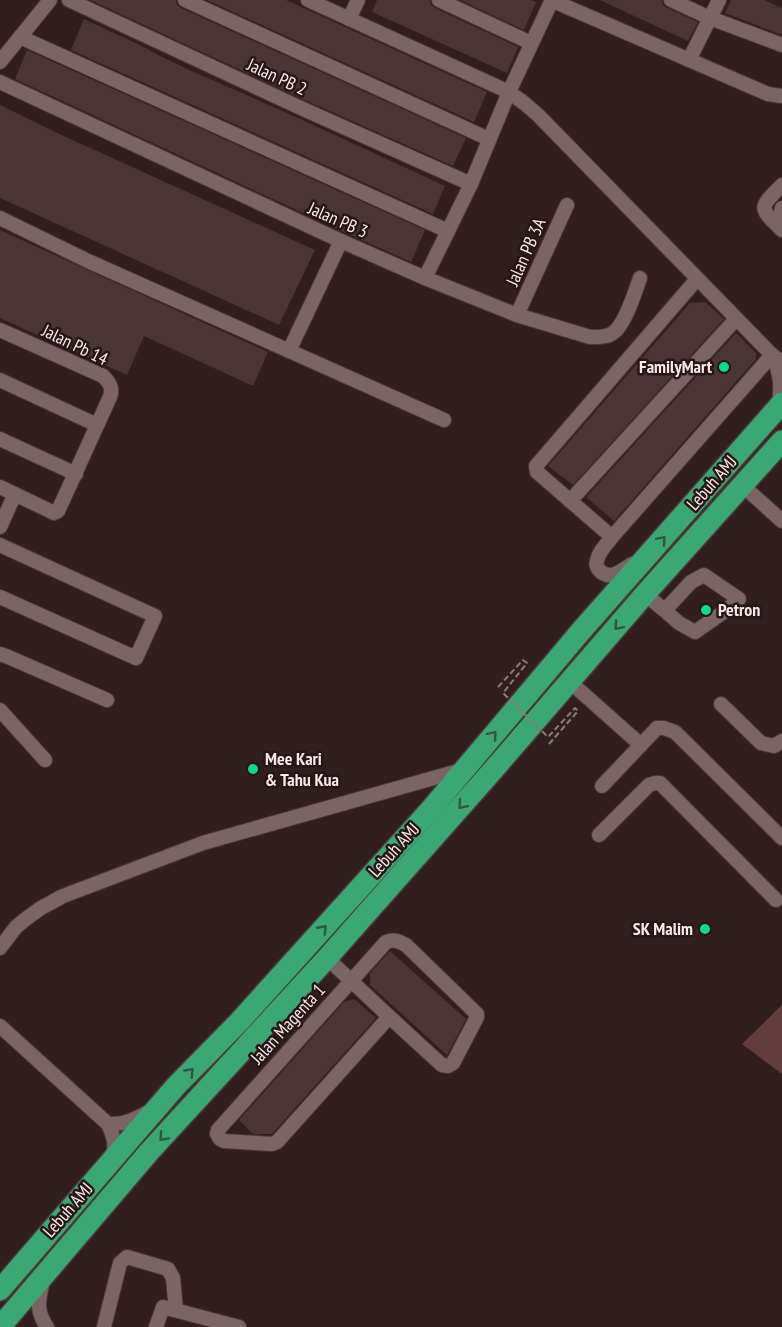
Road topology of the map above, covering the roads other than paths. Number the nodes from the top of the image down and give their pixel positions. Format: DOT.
graph roads {
  1 [pos="50,0"];
  2 [pos="69,0"];
  3 [pos="185,0"];
  4 [pos="309,0"];
  5 [pos="358,0"];
  6 [pos="439,0"];
  7 [pos="551,0"];
  8 [pos="671,0"];
  9 [pos="719,0"];
  10 [pos="710,18"];
  11 [pos="349,19"];
  12 [pos="20,37"];
  13 [pos="531,43"];
  14 [pos="782,45"];
  15 [pos="689,60"];
  16 [pos="0,62"];
  17 [pos="0,82"];
  18 [pos="509,92"];
  19 [pos="782,96"];
  20 [pos="489,139"];
  21 [pos="471,184"];
  22 [pos="782,185"];
  23 [pos="567,205"];
  24 [pos="782,208"];
  25 [pos="0,218"];
  26 [pos="782,220"];
  27 [pos="782,230"];
  28 [pos="448,231"];
  29 [pos="341,241"];
  30 [pos="424,278"];
  31 [pos="640,278"];
  32 [pos="697,279"];
  33 [pos="518,315"];
  34 [pos="736,319"];
  35 [pos="0,330"];
  36 [pos="289,351"];
  37 [pos="777,359"];
  38 [pos="0,380"];
  39 [pos="780,406"];
  40 [pos="444,420"];
  41 [pos="97,425"];
  42 [pos="0,439"];
  43 [pos="782,441"];
  44 [pos="76,474"];
  45 [pos="742,485"];
  46 [pos="0,487"];
  47 [pos="15,494"];
  48 [pos="570,501"];
  49 [pos="782,521"];
  50 [pos="0,527"];
  51 [pos="612,537"];
  52 [pos="0,545"];
  53 [pos="642,563"];
  54 [pos="645,594"];
  55 [pos="0,598"];
  56 [pos="663,609"];
  57 [pos="0,654"];
  58 [pos="569,681"];
  59 [pos="107,700"];
  60 [pos="721,704"];
  61 [pos="0,710"];
  62 [pos="782,741"];
  63 [pos="641,745"];
  64 [pos="45,760"];
  65 [pos="464,770"];
  66 [pos="602,786"];
  67 [pos="599,835"];
  68 [pos="782,838"];
  69 [pos="776,900"];
  70 [pos="0,948"];
  71 [pos="327,958"];
  72 [pos="350,980"];
  73 [pos="389,1017"];
  74 [pos="0,1026"];
  75 [pos="163,1101"];
  76 [pos="108,1124"];
  77 [pos="111,1162"];
  78 [pos="44,1276"];
  79 [pos="0,1290"];
  80 [pos="177,1310"];
  81 [pos="44,1326"];
  82 [pos="0,1327"];
  83 [pos="104,1327"];
  84 [pos="156,1327"];
  85 [pos="239,1327"];
  1 -- 12 [label="street"];
  2 -- 21 [label="street, Jalan PB 2"];
  3 -- 20 [label="street"];
  4 -- 11 [label="street"];
  5 -- 11 [label="street"];
  6 -- 13 [label="street"];
  7 -- 13 [label="street"];
  7 -- 15 [label="street"];
  8 -- 10 [label="street"];
  9 -- 10 [label="street"];
  10 -- 14 [label="street"];
  10 -- 15 [label="street"];
  11 -- 18 [label="street"];
  12 -- 16 [label="street"];
  12 -- 28 [label="street"];
  13 -- 18 [label="street"];
  15 -- 19 [label="street"];
  17 -- 29 [label="street, Jalan PB 3"];
  18 -- 20 [label="street"];
  18 -- 32 [label="street"];
  20 -- 21 [label="street"];
  21 -- 28 [label="street"];
  22 -- 27 [label="street"];
  23 -- 33 [label="street, Jalan PB 3A"];
  24 -- 26 [label="street"];
  25 -- 36 [label="street"];
  28 -- 30 [label="street"];
  29 -- 30 [label="street, Jalan PB 3"];
  29 -- 36 [label="street"];
  30 -- 33 [label="street, Jalan PB 3"];
  31 -- 33 [label="street, Jalan PB 3"];
  32 -- 34 [label="street"];
  32 -- 48 [label="street"];
  34 -- 37 [label="street"];
  34 -- 48 [label="street"];
  35 -- 41 [label="street, Jalan Pb 14"];
  36 -- 40 [label="street"];
  37 -- 39 [label="street"];
  37 -- 51 [label="street"];
  38 -- 41 [label="street"];
  53 -- 39 [label="highway, Lebuh AMJ, one-way"];
  41 -- 44 [label="street, Jalan Pb 14"];
  42 -- 44 [label="street"];
  43 -- 45 [label="highway, Lebuh AMJ"];
  44 -- 47 [label="street, Jalan Pb 14"];
  45 -- 49 [label="street"];
  45 -- 54 [label="highway, Lebuh AMJ"];
  46 -- 47 [label="street"];
  47 -- 50 [label="street"];
  48 -- 51 [label="street"];
  51 -- 53 [label="street"];
  52 -- 55 [label="street"];
  65 -- 53 [label="highway, Lebuh AMJ, one-way"];
  54 -- 56 [label="street"];
  54 -- 58 [label="highway, Lebuh AMJ, one-way"];
  56 -- 56 [label="street"];
  57 -- 59 [label="street"];
  58 -- 63 [label="street"];
  58 -- 71 [label="highway, Lebuh AMJ, one-way"];
  60 -- 62 [label="street"];
  61 -- 64 [label="street"];
  63 -- 66 [label="street"];
  63 -- 68 [label="street"];
  65 -- 70 [label="street"];
  75 -- 65 [label="highway, Lebuh AMJ, one-way"];
  67 -- 69 [label="street"];
  71 -- 72 [label="street"];
  71 -- 78 [label="highway, Lebuh AMJ, one-way"];
  72 -- 73 [label="street"];
  72 -- 73 [label="street, Jalan Magenta 1"];
  72 -- 73 [label="street, Jalan Magenta 1"];
  74 -- 76 [label="street"];
  75 -- 76 [label="street"];
  75 -- 77 [label="highway, Lebuh AMJ"];
  76 -- 77 [label="street"];
  77 -- 79 [label="highway, Lebuh AMJ"];
  78 -- 81 [label="street"];
  78 -- 82 [label="highway, Lebuh AMJ"];
  80 -- 83 [label="street"];
  80 -- 84 [label="street"];
  80 -- 85 [label="street"];
}
